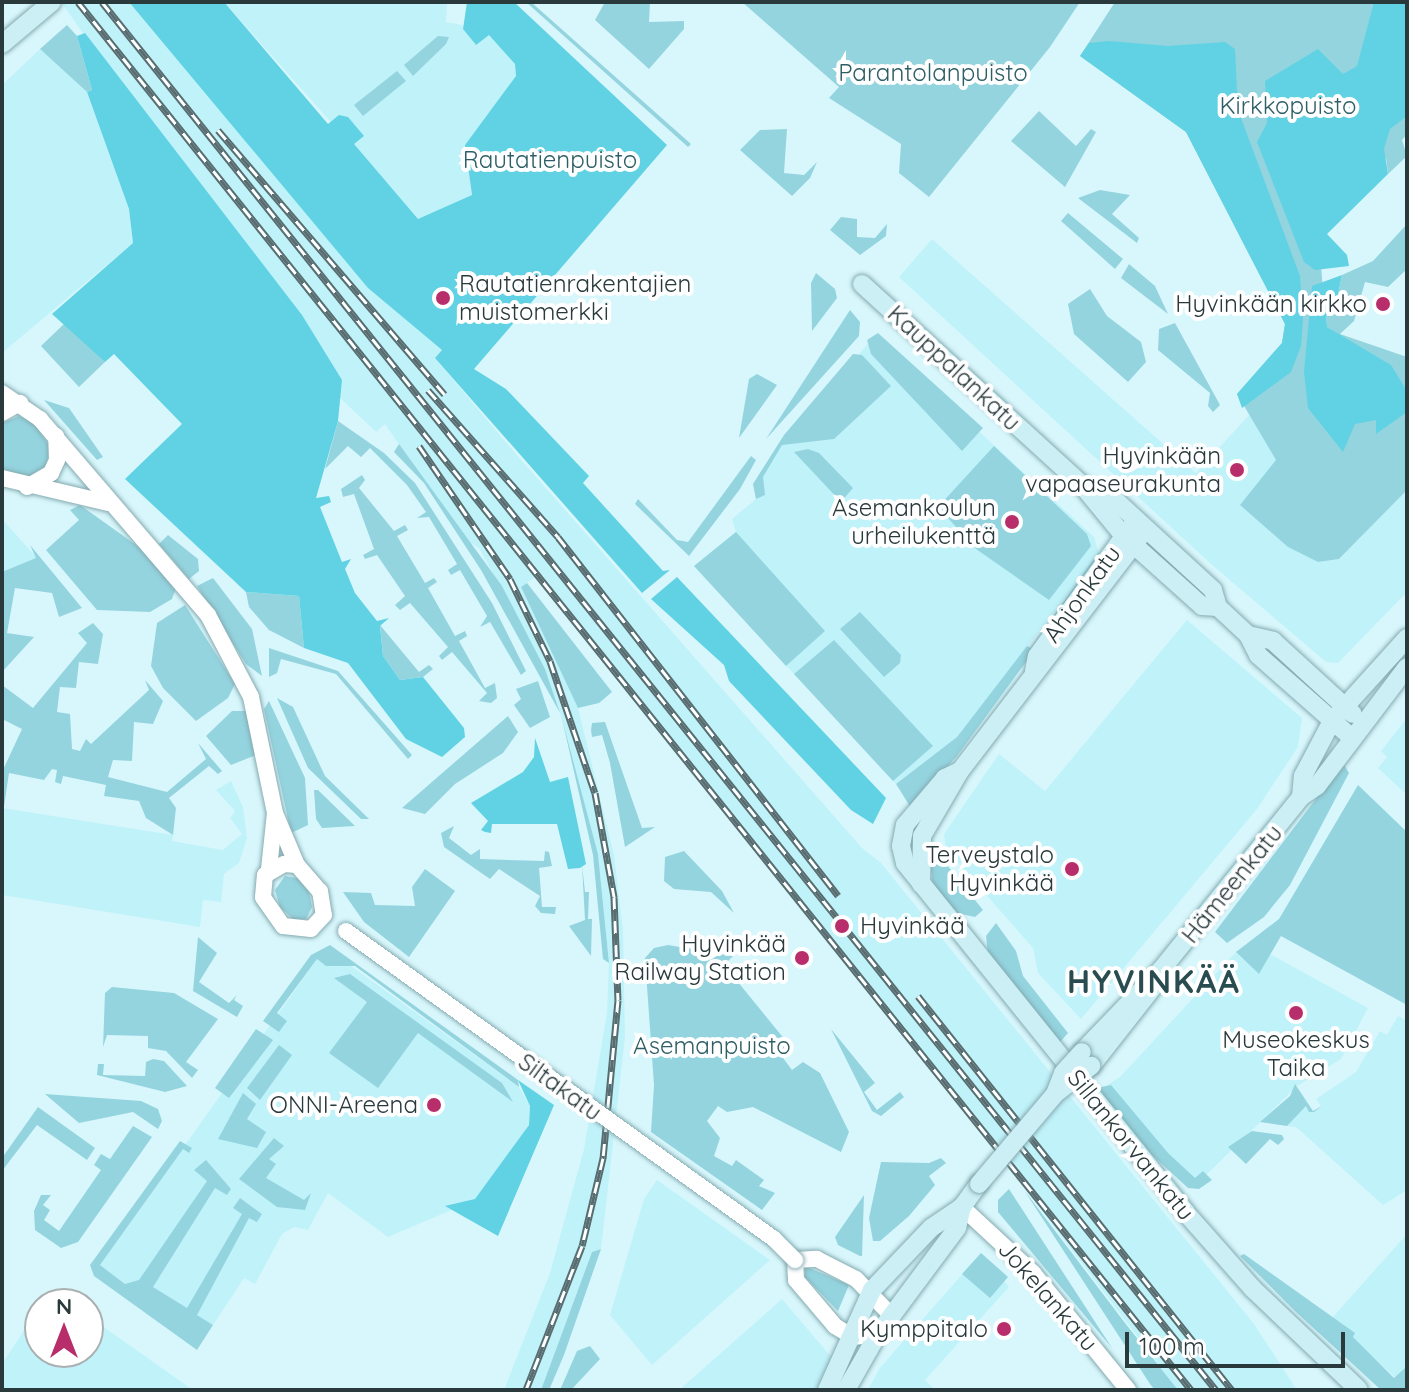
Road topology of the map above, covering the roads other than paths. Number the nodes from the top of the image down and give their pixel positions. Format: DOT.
graph roads {
  1 [pos="47,6"];
  2 [pos="2,44"];
  3 [pos="862,284"];
  4 [pos="2,393"];
  5 [pos="20,403"];
  6 [pos="2,413"];
  7 [pos="56,436"];
  8 [pos="2,478"];
  9 [pos="1082,485"];
  10 [pos="25,488"];
  11 [pos="108,503"];
  12 [pos="1141,524"];
  13 [pos="1130,540"];
  14 [pos="1218,607"];
  15 [pos="1407,638"];
  16 [pos="1407,667"];
  17 [pos="1339,714"];
  18 [pos="1357,729"];
  19 [pos="1301,797"];
  20 [pos="275,813"];
  21 [pos="911,840"];
  22 [pos="297,865"];
  23 [pos="269,869"];
  24 [pos="324,915"];
  25 [pos="962,1207"];
  26 [pos="795,1260"];
  27 [pos="872,1290"];
  28 [pos="891,1315"];
  29 [pos="878,1334"];
  30 [pos="853,1337"];
  31 [pos="827,1390"];
  32 [pos="846,1390"];
  33 [pos="1128,1390"];
  34 [pos="1359,1390"];
  1 -- 2 [label="main road"];
  3 -- 9 [label="main road, Kauppalankatu"];
  4 -- 5 [label="street"];
  5 -- 6 [label="street"];
  5 -- 7 [label="street"];
  7 -- 10 [label="street"];
  7 -- 11 [label="street"];
  8 -- 10 [label="street"];
  9 -- 12 [label="main road, Kauppalankatu"];
  9 -- 13 [label="main road, Kauppalankatu"];
  10 -- 11 [label="street"];
  11 -- 20 [label="street"];
  12 -- 13 [label="main road, Ahjonkatu"];
  12 -- 14 [label="main road, Kauppalankatu"];
  13 -- 14 [label="main road, Kauppalankatu"];
  13 -- 21 [label="main road, Ahjonkatu"];
  14 -- 17 [label="main road, Kauppalankatu"];
  15 -- 17 [label="main road, Hämeenkatu"];
  16 -- 18 [label="main road, Hämeenkatu"];
  17 -- 18 [label="main road, Kauppalankatu"];
  17 -- 19 [label="main road, Hämeenkatu"];
  18 -- 19 [label="main road, Hämeenkatu"];
  19 -- 25 [label="main road, Hämeenkatu, bridge"];
  20 -- 22 [label="street"];
  20 -- 23 [label="street"];
  21 -- 34 [label="main road, Sillankorvankatu"];
  22 -- 23 [label="street"];
  22 -- 24 [label="street"];
  23 -- 24 [label="street"];
  24 -- 26 [label="street, Siltakatu, bridge"];
  25 -- 27 [label="main road"];
  25 -- 28 [label="main road"];
  25 -- 33 [label="street, Jokelankatu"];
  26 -- 27 [label="street, Siltakatu"];
  26 -- 30 [label="street"];
  27 -- 28 [label="street, Siltakatu"];
  27 -- 30 [label="main road"];
  28 -- 29 [label="main road"];
  29 -- 30 [label="street"];
  29 -- 32 [label="main road"];
  30 -- 31 [label="main road"];
}
